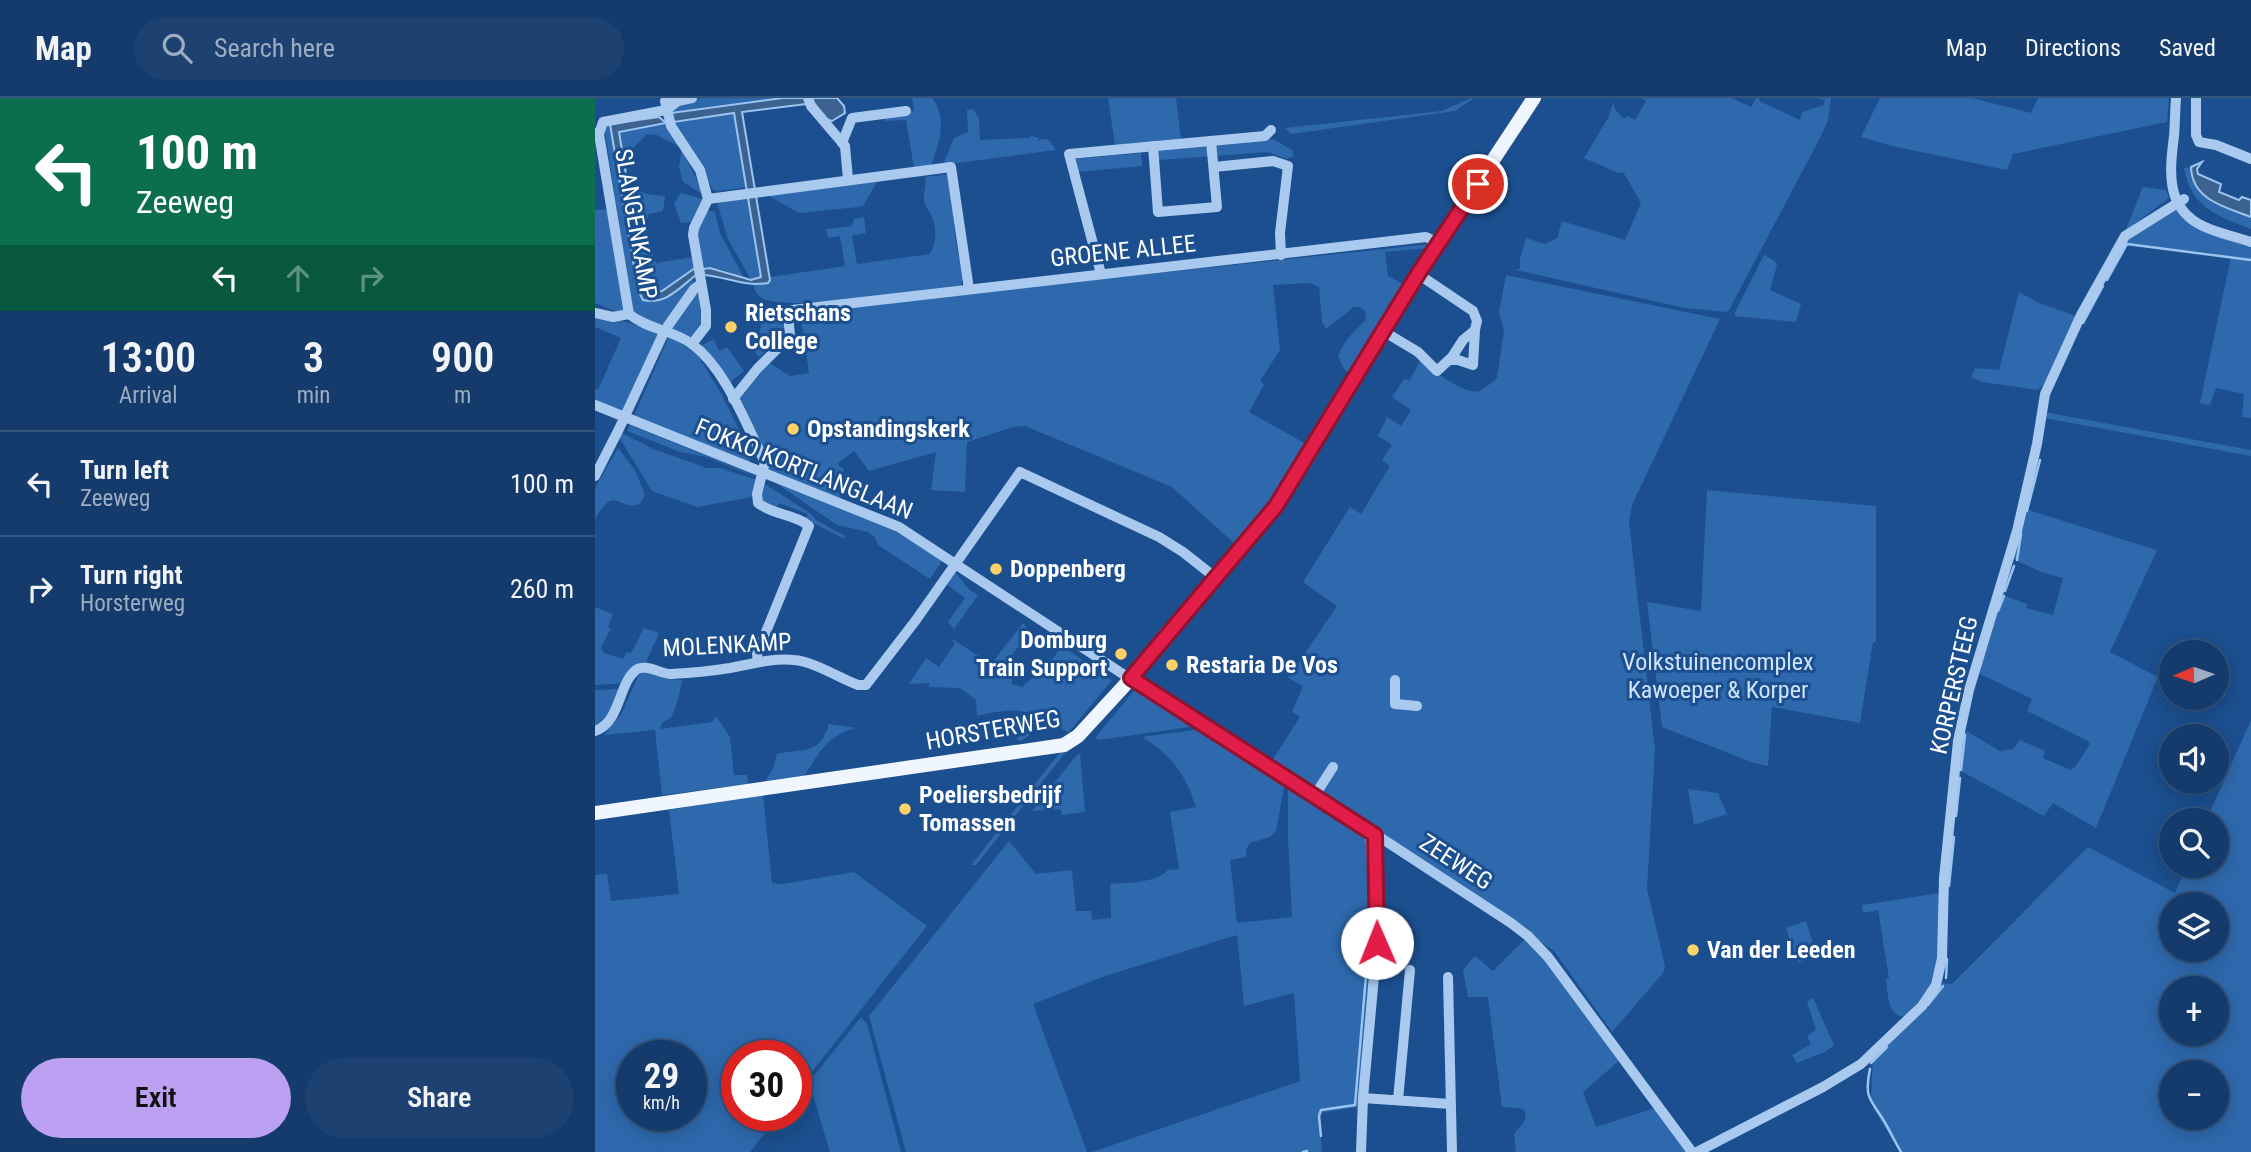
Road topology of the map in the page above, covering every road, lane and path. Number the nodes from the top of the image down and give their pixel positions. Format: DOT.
graph roads {
  1 [pos="671,98"];
  2 [pos="692,98"];
  3 [pos="1534,98"];
  4 [pos="2176,98"];
  5 [pos="2196,98"];
  6 [pos="809,102"];
  7 [pos="666,110"];
  8 [pos="906,111"];
  9 [pos="1271,130"];
  10 [pos="597,133"];
  11 [pos="1211,141"];
  12 [pos="842,143"];
  13 [pos="1153,146"];
  14 [pos="2251,159"];
  15 [pos="1214,167"];
  16 [pos="848,179"];
  17 [pos="708,200"];
  18 [pos="2181,201"];
  19 [pos="2251,242"];
  20 [pos="1439,243"];
  21 [pos="1281,255"];
  22 [pos="1101,274"];
  23 [pos="1418,274"];
  24 [pos="701,281"];
  25 [pos="969,289"];
  26 [pos="595,313"];
  27 [pos="629,314"];
  28 [pos="665,330"];
  29 [pos="1475,330"];
  30 [pos="1383,331"];
  31 [pos="692,344"];
  32 [pos="1449,360"];
  33 [pos="733,399"];
  34 [pos="595,405"];
  35 [pos="625,418"];
  36 [pos="763,475"];
  37 [pos="595,476"];
  38 [pos="955,563"];
  39 [pos="1216,578"];
  40 [pos="758,662"];
  41 [pos="1131,678"];
  42 [pos="1395,680"];
  43 [pos="1417,706"];
  44 [pos="595,731"];
  45 [pos="1333,767"];
  46 [pos="1315,796"];
  47 [pos="595,813"];
  48 [pos="1375,835"];
  49 [pos="1410,970"];
  50 [pos="1448,977"];
  51 [pos="1363,1098"];
  52 [pos="1398,1100"];
  53 [pos="1450,1104"];
  54 [pos="1361,1152"];
  55 [pos="1452,1152"];
  56 [pos="1695,1152"];
  1 -- 7 [label="street"];
  2 -- 7 [label="street"];
  3 -- 20 [label="main road, HORSTERWEG"];
  4 -- 18 [label="street"];
  5 -- 14 [label="street"];
  6 -- 12 [label="street"];
  7 -- 10 [label="street"];
  7 -- 17 [label="street"];
  8 -- 12 [label="street"];
  9 -- 11 [label="street"];
  10 -- 27 [label="street, SLANGENKAMP"];
  11 -- 13 [label="street"];
  11 -- 15 [label="street"];
  12 -- 16 [label="street"];
  13 -- 15 [label="street"];
  13 -- 22 [label="street"];
  15 -- 21 [label="street"];
  16 -- 17 [label="street"];
  16 -- 25 [label="street"];
  17 -- 24 [label="street"];
  18 -- 19 [label="street"];
  18 -- 56 [label="street, KORPERSTEEG"];
  20 -- 21 [label="street, GROENE ALLEE"];
  20 -- 23 [label="main road, HORSTERWEG"];
  21 -- 22 [label="street, GROENE ALLEE"];
  22 -- 25 [label="street, GROENE ALLEE"];
  23 -- 29 [label="street"];
  23 -- 30 [label="main road, HORSTERWEG"];
  24 -- 28 [label="street"];
  24 -- 31 [label="street"];
  25 -- 33 [label="street, GROENE ALLEE"];
  26 -- 27 [label="street"];
  27 -- 28 [label="street, SLANGENKAMP"];
  28 -- 31 [label="street, SLANGENKAMP"];
  28 -- 35 [label="street"];
  29 -- 32 [label="street"];
  29 -- 32 [label="street"];
  30 -- 32 [label="street"];
  30 -- 39 [label="main road, HORSTERWEG"];
  31 -- 33 [label="street, SLANGENKAMP"];
  33 -- 36 [label="street, SLANGENKAMP"];
  34 -- 35 [label="street, FOKKO KORTLANGLAAN"];
  35 -- 36 [label="street, FOKKO KORTLANGLAAN"];
  35 -- 37 [label="street"];
  36 -- 38 [label="street, FOKKO KORTLANGLAAN"];
  36 -- 40 [label="street, SLANGENKAMP"];
  38 -- 39 [label="street, MOLENKAMP"];
  38 -- 40 [label="street, MOLENKAMP"];
  38 -- 41 [label="street, FOKKO KORTLANGLAAN"];
  39 -- 41 [label="main road, HORSTERWEG"];
  40 -- 44 [label="street, MOLENKAMP"];
  41 -- 46 [label="street, ZEEWEG"];
  41 -- 47 [label="main road, HORSTERWEG"];
  42 -- 43 [label="street"];
  45 -- 46 [label="street"];
  46 -- 48 [label="street, ZEEWEG"];
  48 -- 51 [label="street"];
  48 -- 56 [label="street, ZEEWEG"];
  49 -- 52 [label="street"];
  50 -- 53 [label="street"];
  51 -- 52 [label="street"];
  51 -- 54 [label="street"];
  52 -- 53 [label="street"];
  53 -- 55 [label="street"];
}
